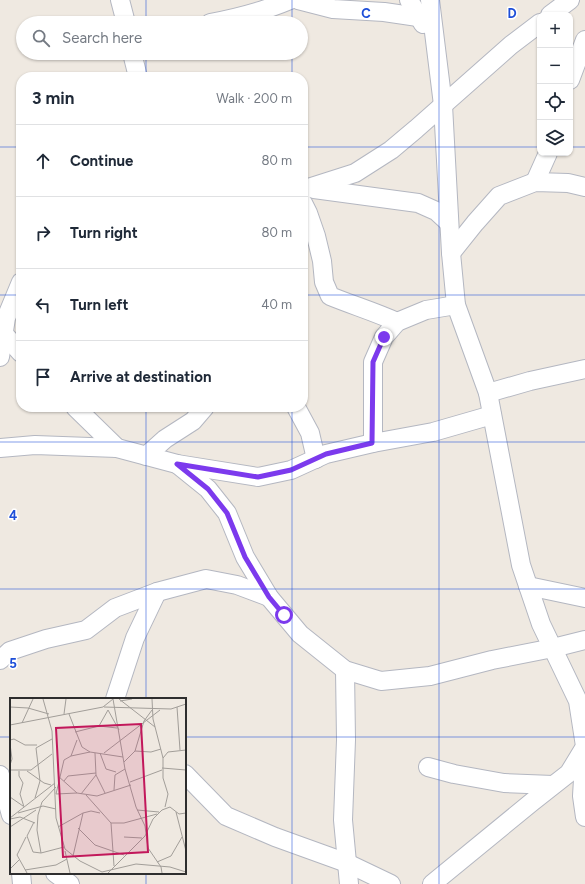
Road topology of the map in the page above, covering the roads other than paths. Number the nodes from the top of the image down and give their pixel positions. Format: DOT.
graph roads {
  1 [pos="120,0"];
  2 [pos="290,0"];
  3 [pos="298,0"];
  4 [pos="409,0"];
  5 [pos="430,0"];
  6 [pos="570,0"];
  7 [pos="554,12"];
  8 [pos="124,16"];
  9 [pos="243,16"];
  10 [pos="418,16"];
  11 [pos="537,25"];
  12 [pos="585,40"];
  13 [pos="436,48"];
  14 [pos="134,60"];
  15 [pos="137,72"];
  16 [pos="573,72"];
  17 [pos="443,105"];
  18 [pos="547,156"];
  19 [pos="535,182"];
  20 [pos="585,187"];
  21 [pos="308,191"];
  22 [pos="308,192"];
  23 [pos="308,213"];
  24 [pos="449,223"];
  25 [pos="451,253"];
  26 [pos="16,294"];
  27 [pos="456,305"];
  28 [pos="397,322"];
  29 [pos="2,331"];
  30 [pos="16,348"];
  31 [pos="0,357"];
  32 [pos="585,369"];
  33 [pos="488,393"];
  34 [pos="80,412"];
  35 [pos="201,412"];
  36 [pos="299,412"];
  37 [pos="492,415"];
  38 [pos="372,443"];
  39 [pos="0,448"];
  40 [pos="117,448"];
  41 [pos="146,456"];
  42 [pos="316,459"];
  43 [pos="177,464"];
  44 [pos="528,586"];
  45 [pos="157,592"];
  46 [pos="269,597"];
  47 [pos="585,598"];
  48 [pos="585,640"];
  49 [pos="553,648"];
  50 [pos="0,660"];
  51 [pos="345,670"];
  52 [pos="117,697"];
  53 [pos="585,745"];
  54 [pos="428,767"];
  55 [pos="0,775"];
  56 [pos="186,775"];
  57 [pos="553,786"];
  58 [pos="10,810"];
  59 [pos="10,814"];
  60 [pos="0,817"];
  61 [pos="585,817"];
  62 [pos="347,863"];
  63 [pos="21,874"];
  64 [pos="56,874"];
  65 [pos="74,874"];
  66 [pos="22,884"];
  67 [pos="70,884"];
  68 [pos="349,884"];
  69 [pos="391,884"];
  70 [pos="432,884"];
  1 -- 8 [label="street"];
  2 -- 9 [label="street"];
  3 -- 10 [label="street"];
  4 -- 10 [label="street"];
  5 -- 13 [label="street"];
  6 -- 7 [label="street"];
  10 -- 13 [label="street"];
  11 -- 17 [label="street"];
  12 -- 16 [label="street"];
  13 -- 17 [label="street"];
  14 -- 15 [label="street"];
  17 -- 21 [label="street"];
  17 -- 24 [label="street"];
  18 -- 19 [label="street"];
  19 -- 20 [label="street"];
  19 -- 25 [label="street"];
  22 -- 24 [label="street"];
  23 -- 28 [label="street"];
  24 -- 25 [label="street"];
  25 -- 27 [label="street"];
  26 -- 29 [label="street"];
  27 -- 28 [label="street"];
  27 -- 33 [label="street"];
  28 -- 38 [label="street"];
  29 -- 30 [label="street"];
  29 -- 31 [label="street"];
  32 -- 33 [label="street"];
  33 -- 37 [label="street"];
  34 -- 40 [label="street"];
  35 -- 41 [label="street"];
  36 -- 42 [label="street"];
  37 -- 38 [label="street"];
  37 -- 44 [label="street"];
  38 -- 42 [label="street"];
  39 -- 40 [label="street"];
  40 -- 41 [label="street"];
  41 -- 43 [label="street"];
  42 -- 43 [label="street"];
  43 -- 46 [label="street"];
  44 -- 47 [label="street"];
  44 -- 49 [label="street"];
  45 -- 46 [label="street"];
  45 -- 50 [label="street"];
  45 -- 52 [label="street"];
  46 -- 51 [label="street"];
  48 -- 49 [label="street"];
  49 -- 51 [label="street"];
  49 -- 53 [label="street"];
  51 -- 62 [label="street"];
  53 -- 57 [label="street"];
  53 -- 61 [label="street"];
  54 -- 57 [label="street"];
  55 -- 58 [label="street"];
  56 -- 62 [label="street"];
  57 -- 70 [label="street"];
  59 -- 60 [label="street"];
  62 -- 68 [label="street"];
  62 -- 69 [label="street"];
  63 -- 66 [label="street"];
  64 -- 67 [label="street"];
  65 -- 67 [label="street"];
}
